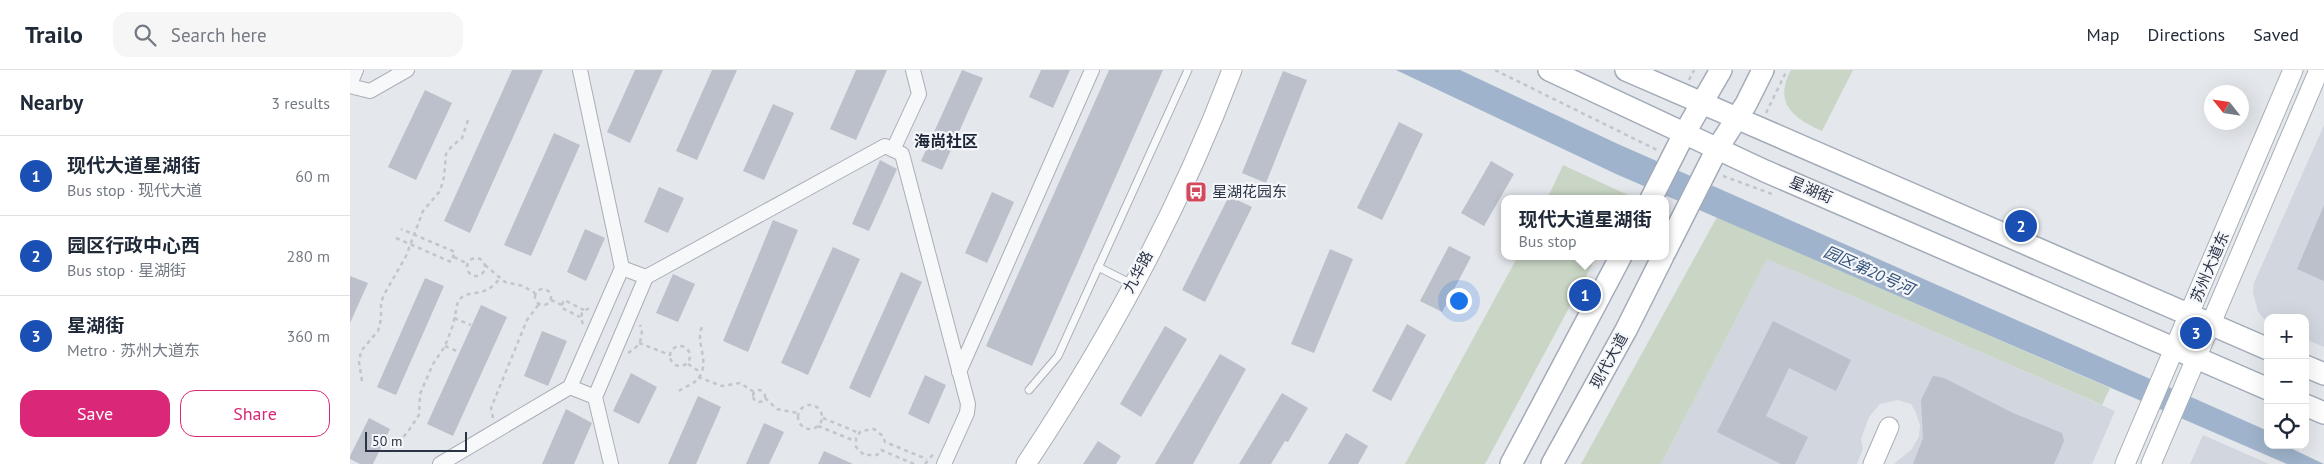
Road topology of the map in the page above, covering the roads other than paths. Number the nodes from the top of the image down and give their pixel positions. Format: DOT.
graph roads {
  1 [pos="356,70"];
  2 [pos="407,70"];
  3 [pos="580,70"];
  4 [pos="912,70"];
  5 [pos="1092,70"];
  6 [pos="1188,70"];
  7 [pos="1232,70"];
  8 [pos="1549,70"];
  9 [pos="1626,70"];
  10 [pos="1721,70"];
  11 [pos="1763,70"];
  12 [pos="2293,70"];
  13 [pos="2320,70"];
  14 [pos="350,85"];
  15 [pos="1702,105"];
  16 [pos="1736,120"];
  17 [pos="1684,134"];
  18 [pos="1717,149"];
  19 [pos="893,150"];
  20 [pos="1653,195"];
  21 [pos="1669,244"];
  22 [pos="1619,260"];
  23 [pos="1661,260"];
  24 [pos="1098,267"];
  25 [pos="622,268"];
  26 [pos="646,277"];
  27 [pos="1132,284"];
  28 [pos="2190,315"];
  29 [pos="2212,325"];
  30 [pos="2264,347"];
  31 [pos="2176,348"];
  32 [pos="2198,358"];
  33 [pos="2309,368"];
  34 [pos="959,372"];
  35 [pos="2324,374"];
  36 [pos="570,387"];
  37 [pos="2264,387"];
  38 [pos="1029,390"];
  39 [pos="595,397"];
  40 [pos="2309,407"];
  41 [pos="2324,413"];
  42 [pos="1889,427"];
  43 [pos="950,461"];
  44 [pos="440,464"];
  45 [pos="612,464"];
  46 [pos="1026,464"];
  47 [pos="1511,464"];
  48 [pos="1552,464"];
  49 [pos="1873,464"];
  50 [pos="2125,464"];
  51 [pos="2152,464"];
  1 -- 14 [label="street"];
  2 -- 14 [label="street"];
  3 -- 25 [label="street"];
  4 -- 19 [label="street"];
  5 -- 34 [label="street"];
  6 -- 24 [label="lane"];
  7 -- 27 [label="main road, 九华路"];
  8 -- 17 [label="main road, 星湖街"];
  9 -- 15 [label="main road"];
  10 -- 15 [label="main road"];
  11 -- 16 [label="main road"];
  12 -- 28 [label="main road, 苏州大道东"];
  13 -- 29 [label="main road, 苏州大道东"];
  15 -- 16 [label="main road"];
  15 -- 17 [label="main road"];
  16 -- 18 [label="main road"];
  16 -- 28 [label="main road"];
  17 -- 18 [label="main road, 星湖街"];
  17 -- 20 [label="main road"];
  18 -- 21 [label="main road"];
  18 -- 31 [label="main road, 星湖街"];
  19 -- 26 [label="street"];
  19 -- 34 [label="street"];
  22 -- 47 [label="main road"];
  23 -- 48 [label="main road, 现代大道"];
  24 -- 27 [label="lane"];
  24 -- 38 [label="lane"];
  25 -- 26 [label="street"];
  25 -- 36 [label="street"];
  26 -- 39 [label="street"];
  27 -- 46 [label="main road, 九华路"];
  28 -- 29 [label="main road"];
  28 -- 31 [label="main road, 苏州大道东"];
  29 -- 30 [label="main road"];
  29 -- 32 [label="main road, 苏州大道东"];
  31 -- 32 [label="main road, 星湖街"];
  31 -- 50 [label="main road, 苏州大道东"];
  32 -- 37 [label="main road, 星湖街"];
  32 -- 51 [label="main road, 苏州大道东"];
  33 -- 35 [label="main road"];
  34 -- 43 [label="street"];
  36 -- 39 [label="street"];
  36 -- 44 [label="street"];
  39 -- 45 [label="street"];
  40 -- 41 [label="main road"];
  42 -- 49 [label="main road"];
}
